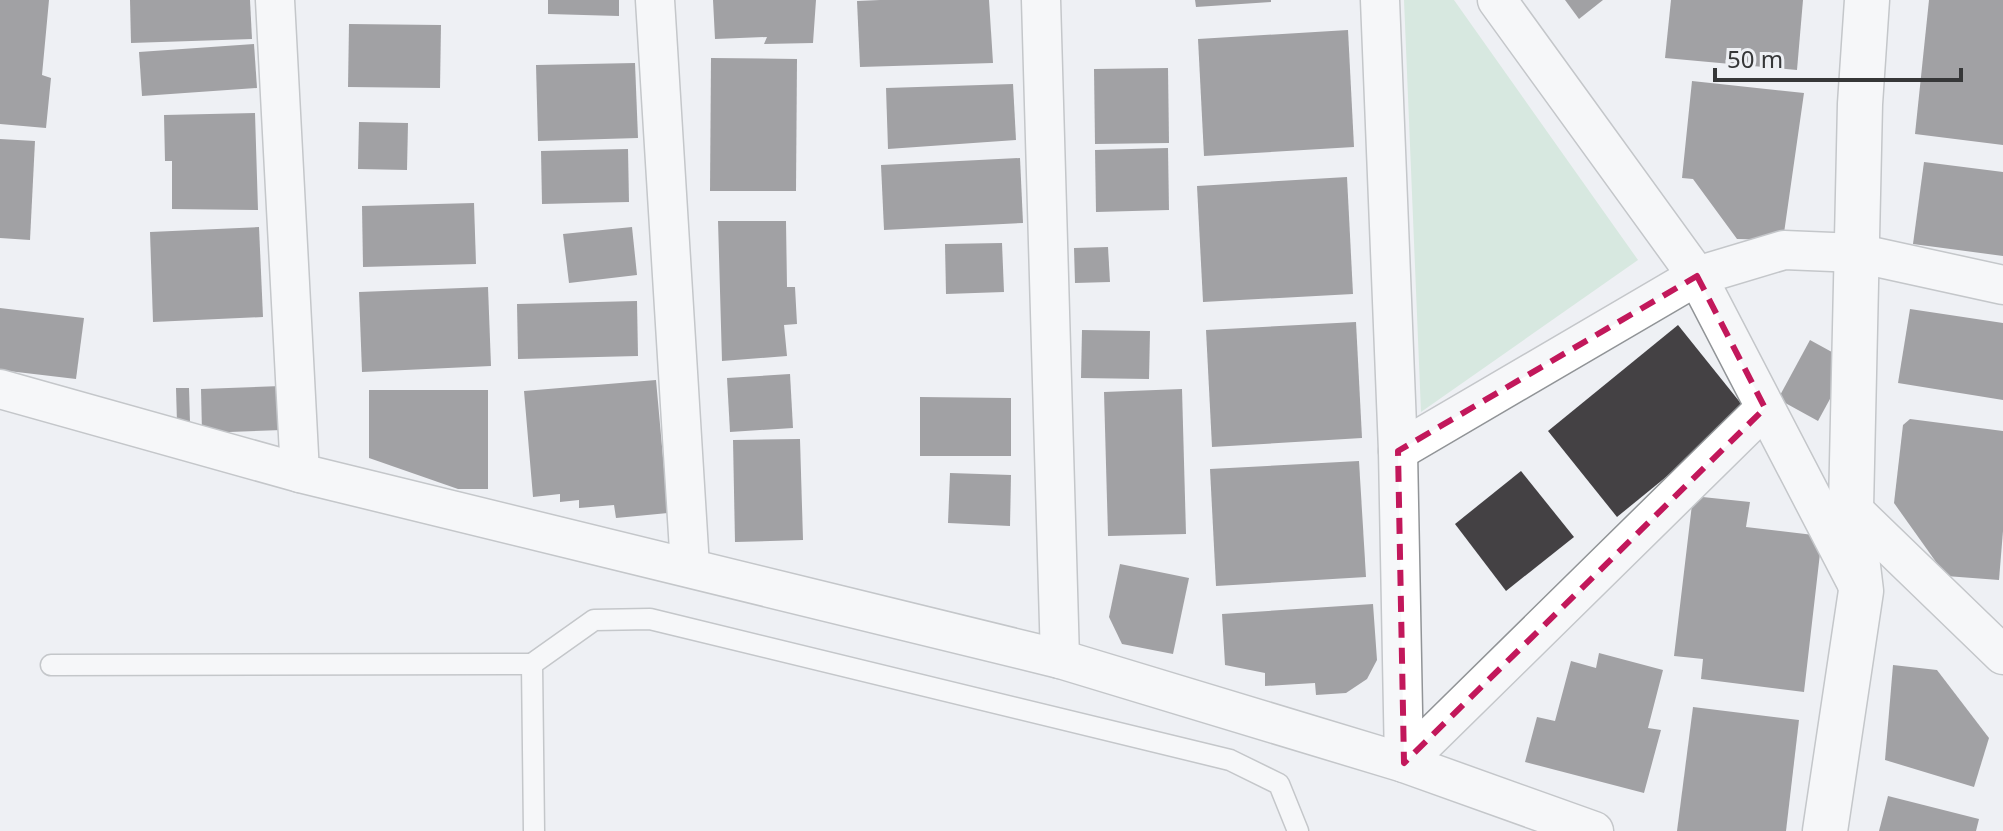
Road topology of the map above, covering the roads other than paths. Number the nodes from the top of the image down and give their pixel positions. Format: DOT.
graph roads {
  1 [pos="275,0"];
  2 [pos="655,0"];
  3 [pos="1041,0"];
  4 [pos="1380,0"];
  5 [pos="1497,0"];
  6 [pos="1867,0"];
  7 [pos="1857,253"];
  8 [pos="1697,276"];
  9 [pos="2003,285"];
  10 [pos="0,389"];
  11 [pos="1765,408"];
  12 [pos="1398,451"];
  13 [pos="300,473"];
  14 [pos="1851,508"];
  15 [pos="690,567"];
  16 [pos="1861,591"];
  17 [pos="2003,655"];
  18 [pos="1060,659"];
  19 [pos="532,664"];
  20 [pos="51,665"];
  21 [pos="1404,763"];
  22 [pos="534,831"];
  23 [pos="1298,831"];
  24 [pos="1594,831"];
  25 [pos="1825,831"];
  1 -- 13 [label="street"];
  2 -- 15 [label="street"];
  3 -- 18 [label="street"];
  4 -- 12 [label="street"];
  5 -- 8 [label="street"];
  6 -- 7 [label="main road"];
  7 -- 8 [label="street"];
  7 -- 9 [label="street"];
  7 -- 14 [label="main road"];
  8 -- 11 [label="street"];
  8 -- 12 [label="street"];
  10 -- 13 [label="street"];
  11 -- 16 [label="street"];
  11 -- 21 [label="street"];
  12 -- 21 [label="street"];
  13 -- 15 [label="street"];
  14 -- 16 [label="main road"];
  14 -- 17 [label="street"];
  15 -- 18 [label="street"];
  16 -- 25 [label="main road"];
  18 -- 21 [label="street"];
  19 -- 20 [label="lane"];
  19 -- 22 [label="lane"];
  19 -- 23 [label="lane"];
  21 -- 24 [label="street"];
}
